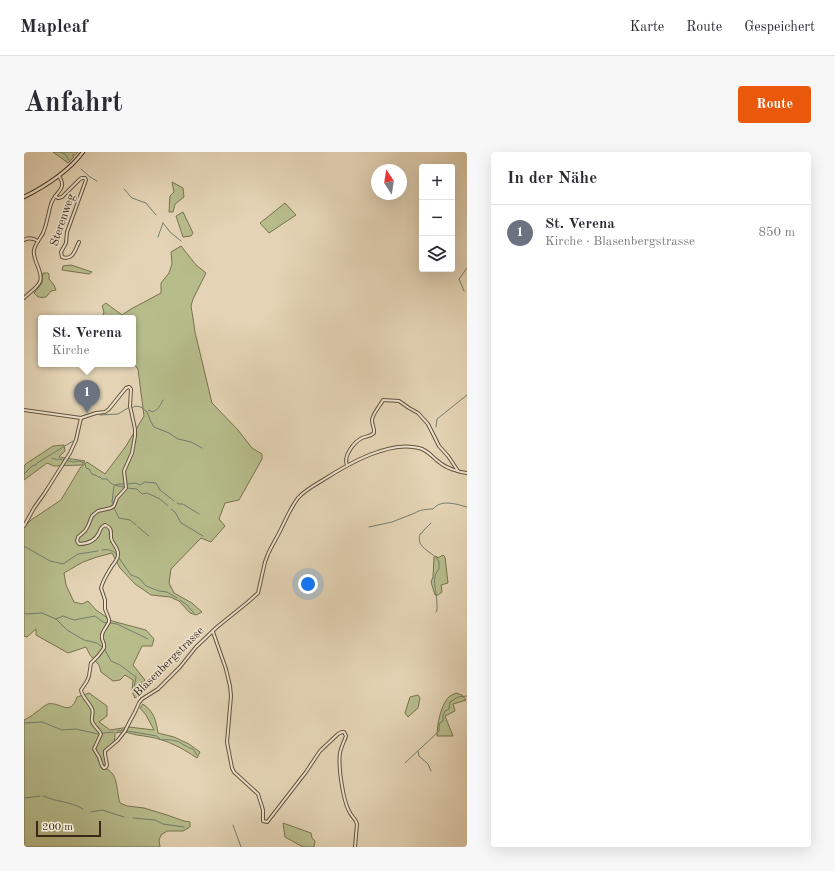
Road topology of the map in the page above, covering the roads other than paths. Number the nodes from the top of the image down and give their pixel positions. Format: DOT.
graph roads {
  1 [pos="82,152"];
  2 [pos="58,176"];
  3 [pos="55,196"];
  4 [pos="24,197"];
  5 [pos="24,240"];
  6 [pos="38,241"];
  7 [pos="79,242"];
  8 [pos="24,298"];
  9 [pos="24,410"];
  10 [pos="82,418"];
  11 [pos="347,465"];
  12 [pos="458,472"];
  13 [pos="467,473"];
  14 [pos="24,526"];
  15 [pos="213,632"];
  16 [pos="355,847"];
  1 -- 2 [label="main road"];
  2 -- 3 [label="street"];
  2 -- 4 [label="main road"];
  3 -- 6 [label="street"];
  3 -- 7 [label="street, Sterenweg"];
  5 -- 6 [label="street"];
  6 -- 8 [label="street"];
  9 -- 10 [label="street, Blasenbergstrasse"];
  10 -- 14 [label="street"];
  10 -- 15 [label="street, Blasenbergstrasse"];
  11 -- 12 [label="street"];
  11 -- 12 [label="street"];
  11 -- 15 [label="street"];
  12 -- 13 [label="street"];
  15 -- 16 [label="street, Blasenbergstrasse"];
}
